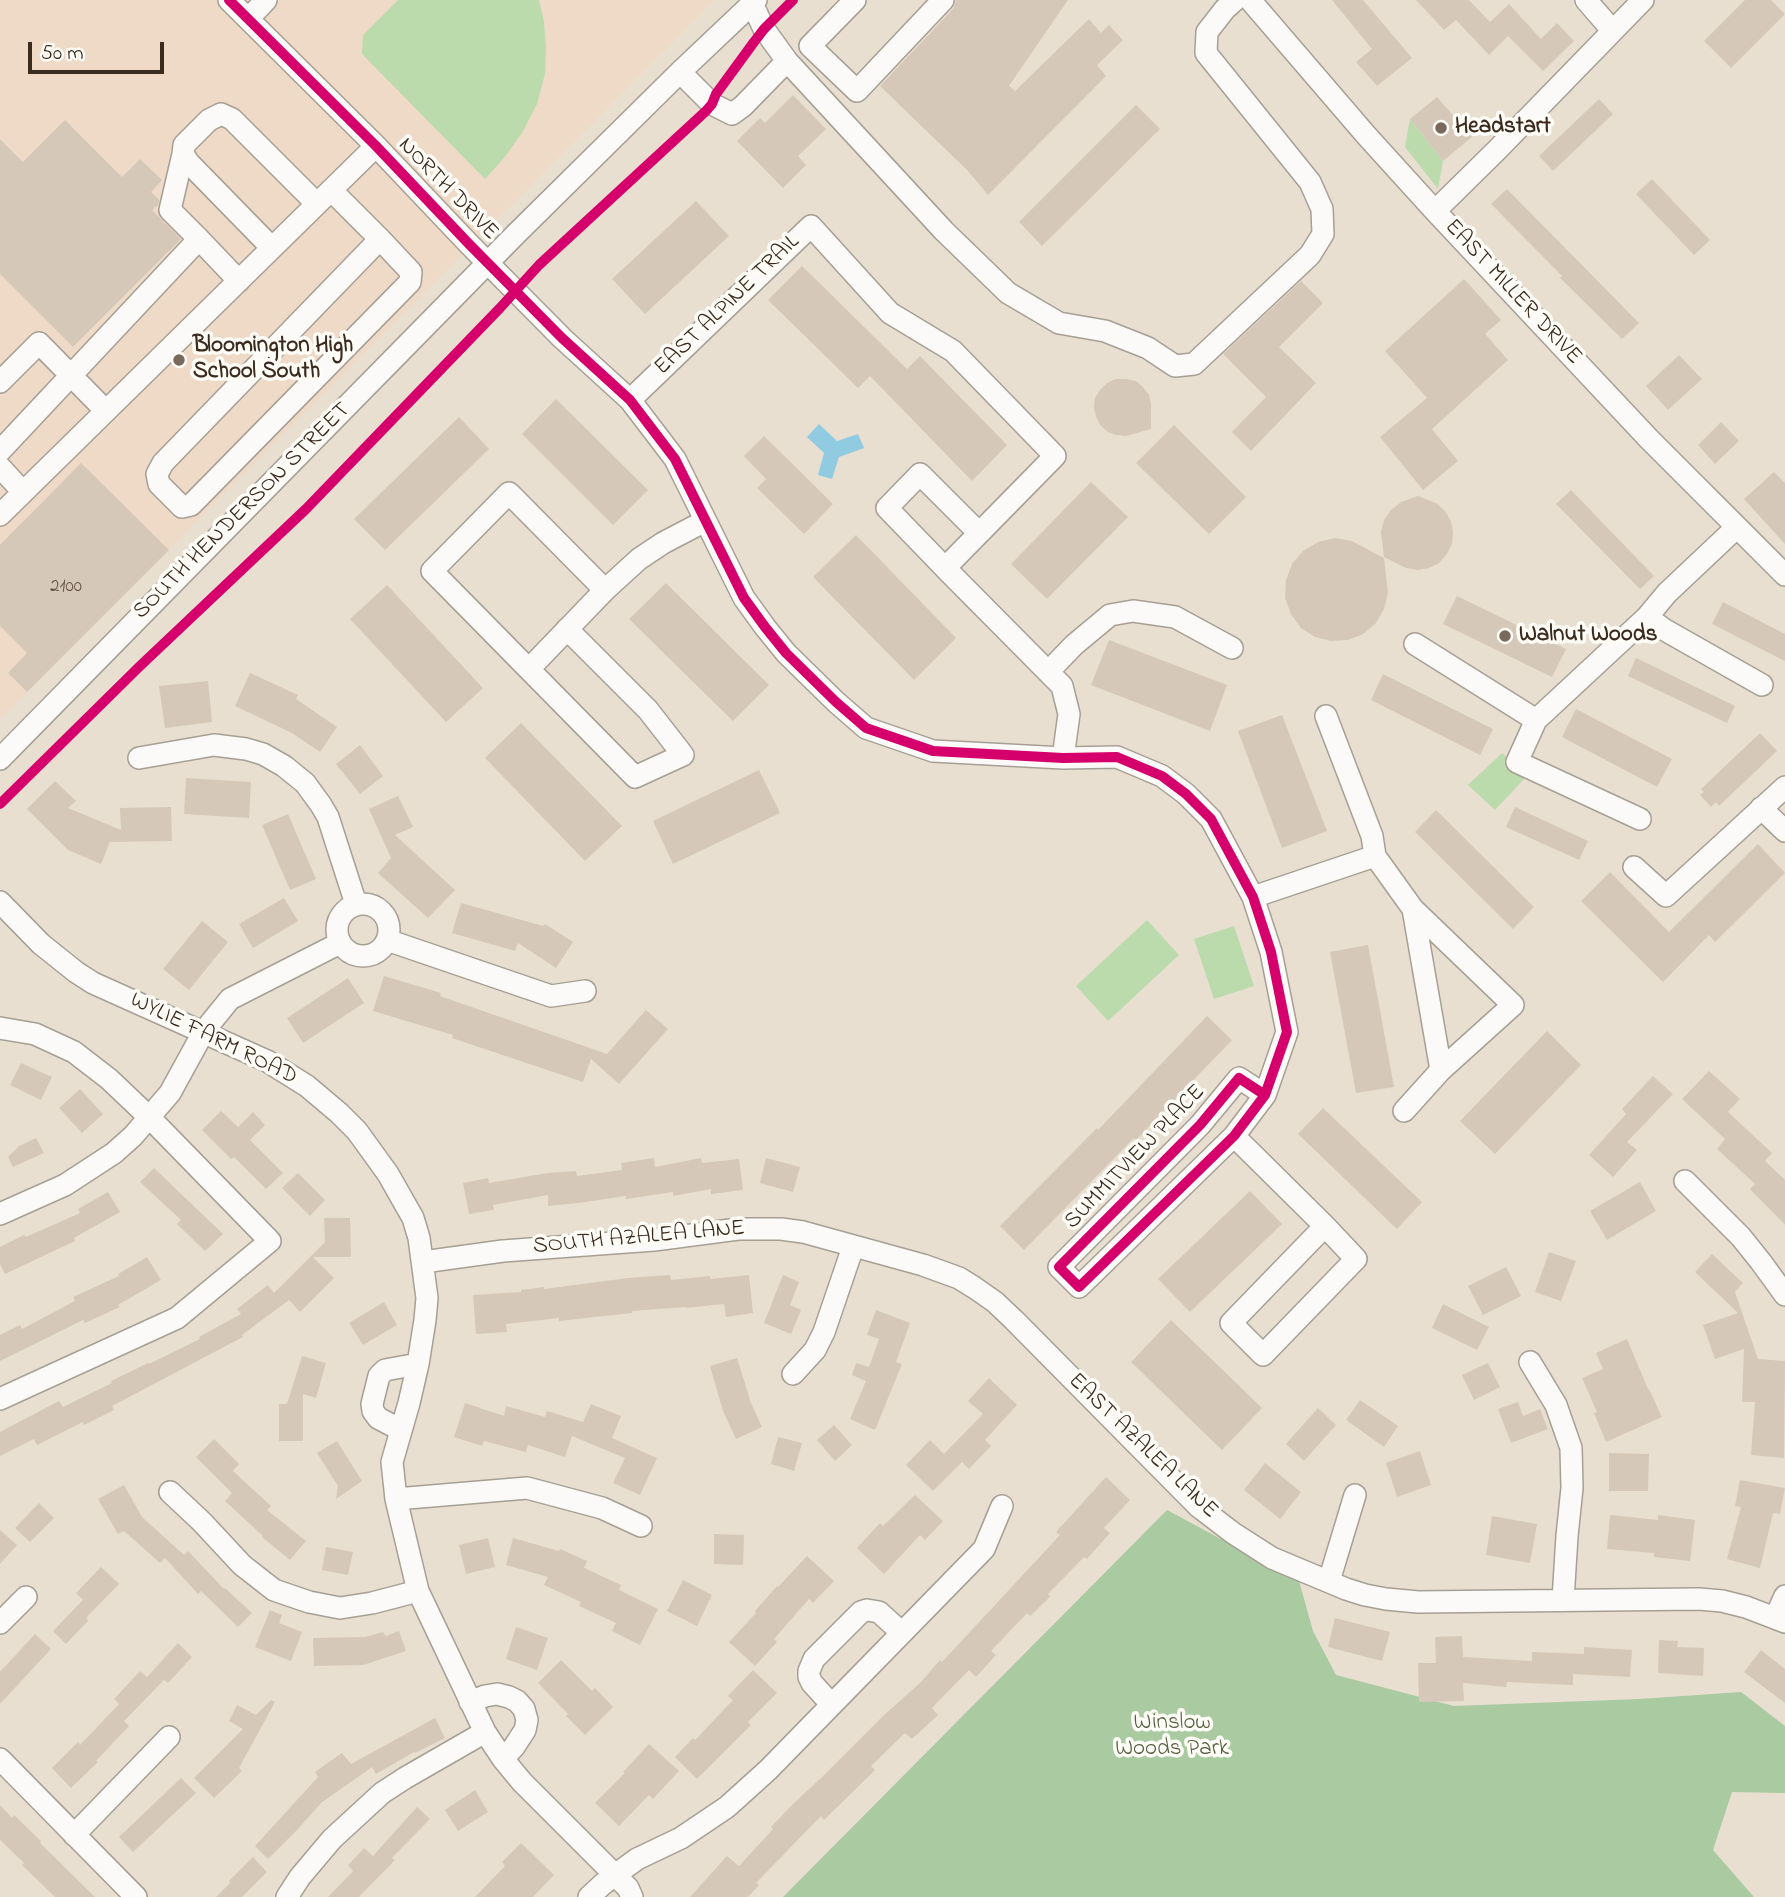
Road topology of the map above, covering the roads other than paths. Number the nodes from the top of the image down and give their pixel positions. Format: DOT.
graph roads {
  1 [pos="229,0"];
  2 [pos="266,0"];
  3 [pos="855,0"];
  4 [pos="943,0"];
  5 [pos="1234,0"];
  6 [pos="1250,0"];
  7 [pos="1586,0"];
  8 [pos="1643,0"];
  9 [pos="754,2"];
  10 [pos="248,19"];
  11 [pos="1612,30"];
  12 [pos="788,61"];
  13 [pos="680,72"];
  14 [pos="376,146"];
  15 [pos="183,154"];
  16 [pos="324,197"];
  17 [pos="1435,211"];
  18 [pos="199,239"];
  19 [pos="380,239"];
  20 [pos="272,248"];
  21 [pos="488,263"];
  22 [pos="239,281"];
  23 [pos="71,375"];
  24 [pos="0,382"];
  25 [pos="631,400"];
  26 [pos="106,411"];
  27 [pos="0,451"];
  28 [pos="0,467"];
  29 [pos="23,492"];
  30 [pos="0,515"];
  31 [pos="705,521"];
  32 [pos="1737,527"];
  33 [pos="978,532"];
  34 [pos="945,568"];
  35 [pos="1785,575"];
  36 [pos="605,590"];
  37 [pos="1647,617"];
  38 [pos="567,629"];
  39 [pos="1415,644"];
  40 [pos="1232,648"];
  41 [pos="529,669"];
  42 [pos="1048,672"];
  43 [pos="1762,685"];
  44 [pos="1326,716"];
  45 [pos="1536,720"];
  46 [pos="139,758"];
  47 [pos="1063,758"];
  48 [pos="0,759"];
  49 [pos="1785,787"];
  50 [pos="1761,808"];
  51 [pos="1640,819"];
  52 [pos="1785,831"];
  53 [pos="1375,856"];
  54 [pos="1634,867"];
  55 [pos="1253,897"];
  56 [pos="0,902"];
  57 [pos="356,904"];
  58 [pos="1413,909"];
  59 [pos="387,940"];
  60 [pos="340,943"];
  61 [pos="584,991"];
  62 [pos="0,1028"];
  63 [pos="204,1031"];
  64 [pos="1441,1070"];
  65 [pos="1265,1095"];
  66 [pos="1404,1111"];
  67 [pos="150,1118"];
  68 [pos="1234,1136"];
  69 [pos="1685,1181"];
  70 [pos="0,1214"];
  71 [pos="1325,1226"];
  72 [pos="853,1247"];
  73 [pos="423,1262"];
  74 [pos="1079,1287"];
  75 [pos="1785,1295"];
  76 [pos="1530,1362"];
  77 [pos="418,1364"];
  78 [pos="793,1374"];
  79 [pos="0,1399"];
  80 [pos="401,1430"];
  81 [pos="170,1492"];
  82 [pos="1355,1495"];
  83 [pos="396,1499"];
  84 [pos="1002,1506"];
  85 [pos="641,1526"];
  86 [pos="1329,1581"];
  87 [pos="418,1591"];
  88 [pos="1785,1596"];
  89 [pos="26,1597"];
  90 [pos="1563,1600"];
  91 [pos="1780,1620"];
  92 [pos="0,1623"];
  93 [pos="901,1633"];
  94 [pos="470,1702"];
  95 [pos="831,1704"];
  96 [pos="485,1732"];
  97 [pos="169,1737"];
  98 [pos="0,1759"];
  99 [pos="503,1759"];
  100 [pos="74,1835"];
  101 [pos="615,1875"];
  102 [pos="136,1897"];
  103 [pos="287,1897"];
  104 [pos="589,1897"];
  105 [pos="632,1897"];
  1 -- 10 [label="street, NORTH DRIVE"];
  2 -- 10 [label="street"];
  3 -- 4 [label="street"];
  5 -- 12 [label="street"];
  6 -- 17 [label="street, EAST MILLER DRIVE"];
  7 -- 11 [label="street"];
  8 -- 11 [label="street"];
  9 -- 12 [label="street"];
  9 -- 13 [label="street, SOUTH HENDERSON STREET"];
  10 -- 14 [label="street, NORTH DRIVE"];
  11 -- 17 [label="street"];
  12 -- 13 [label="street"];
  13 -- 21 [label="street, SOUTH HENDERSON STREET"];
  14 -- 16 [label="street"];
  14 -- 21 [label="street, NORTH DRIVE"];
  15 -- 16 [label="street"];
  15 -- 18 [label="street"];
  15 -- 20 [label="street"];
  16 -- 19 [label="street"];
  16 -- 20 [label="street"];
  17 -- 32 [label="street, EAST MILLER DRIVE"];
  18 -- 22 [label="street"];
  18 -- 23 [label="street"];
  19 -- 19 [label="street"];
  20 -- 22 [label="street"];
  21 -- 25 [label="street, NORTH DRIVE"];
  21 -- 48 [label="street, SOUTH HENDERSON STREET"];
  22 -- 26 [label="street"];
  23 -- 24 [label="street"];
  23 -- 26 [label="street"];
  23 -- 27 [label="street"];
  25 -- 31 [label="street, NORTH DRIVE"];
  25 -- 33 [label="street, EAST ALPINE TRAIL"];
  26 -- 29 [label="street"];
  28 -- 29 [label="street"];
  29 -- 30 [label="street"];
  31 -- 36 [label="street"];
  31 -- 47 [label="street, NORTH DRIVE"];
  32 -- 35 [label="street, EAST MILLER DRIVE"];
  32 -- 37 [label="street"];
  33 -- 34 [label="street, EAST ALPINE TRAIL"];
  33 -- 34 [label="street"];
  34 -- 42 [label="street"];
  36 -- 38 [label="street"];
  36 -- 41 [label="street"];
  37 -- 43 [label="street"];
  37 -- 45 [label="street"];
  38 -- 41 [label="street"];
  38 -- 41 [label="street"];
  39 -- 45 [label="street"];
  40 -- 42 [label="street"];
  42 -- 47 [label="street"];
  44 -- 53 [label="street"];
  45 -- 51 [label="street"];
  46 -- 57 [label="street"];
  47 -- 55 [label="street, NORTH DRIVE"];
  49 -- 50 [label="street"];
  50 -- 52 [label="street"];
  50 -- 54 [label="street"];
  53 -- 55 [label="street"];
  53 -- 58 [label="street"];
  55 -- 65 [label="street, NORTH DRIVE"];
  56 -- 63 [label="street, WYLIE FARM ROAD"];
  57 -- 59 [label="street"];
  57 -- 60 [label="street"];
  58 -- 64 [label="street"];
  58 -- 64 [label="street"];
  59 -- 60 [label="street"];
  59 -- 61 [label="street"];
  60 -- 63 [label="street"];
  62 -- 67 [label="street"];
  63 -- 67 [label="street"];
  63 -- 73 [label="street, WYLIE FARM ROAD"];
  64 -- 66 [label="street"];
  65 -- 68 [label="street, NORTH DRIVE"];
  65 -- 74 [label="street, SUMMITVIEW PLACE"];
  67 -- 70 [label="street"];
  67 -- 79 [label="street"];
  68 -- 71 [label="street"];
  68 -- 74 [label="street, NORTH DRIVE"];
  69 -- 75 [label="street"];
  71 -- 71 [label="street"];
  72 -- 73 [label="street, SOUTH AZALEA LANE"];
  72 -- 78 [label="street"];
  72 -- 86 [label="street, EAST AZALEA LANE"];
  73 -- 77 [label="street, WYLIE FARM ROAD"];
  76 -- 90 [label="street"];
  77 -- 80 [label="street, WYLIE FARM ROAD"];
  77 -- 80 [label="street"];
  80 -- 83 [label="street, WYLIE FARM ROAD"];
  81 -- 87 [label="street"];
  82 -- 86 [label="street"];
  83 -- 85 [label="street"];
  83 -- 87 [label="street, WYLIE FARM ROAD"];
  84 -- 93 [label="street"];
  86 -- 90 [label="street, EAST AZALEA LANE"];
  87 -- 94 [label="street, WYLIE FARM ROAD"];
  88 -- 91 [label="street"];
  89 -- 92 [label="street"];
  90 -- 91 [label="street, EAST AZALEA LANE"];
  93 -- 95 [label="street"];
  93 -- 95 [label="street"];
  94 -- 96 [label="street, WYLIE FARM ROAD"];
  94 -- 99 [label="street"];
  95 -- 101 [label="street"];
  96 -- 99 [label="street, WYLIE FARM ROAD"];
  96 -- 103 [label="street"];
  97 -- 100 [label="street"];
  98 -- 100 [label="street"];
  99 -- 101 [label="street, WYLIE FARM ROAD"];
  100 -- 102 [label="street"];
  101 -- 104 [label="street"];
  101 -- 105 [label="street, WYLIE FARM ROAD"];
}
